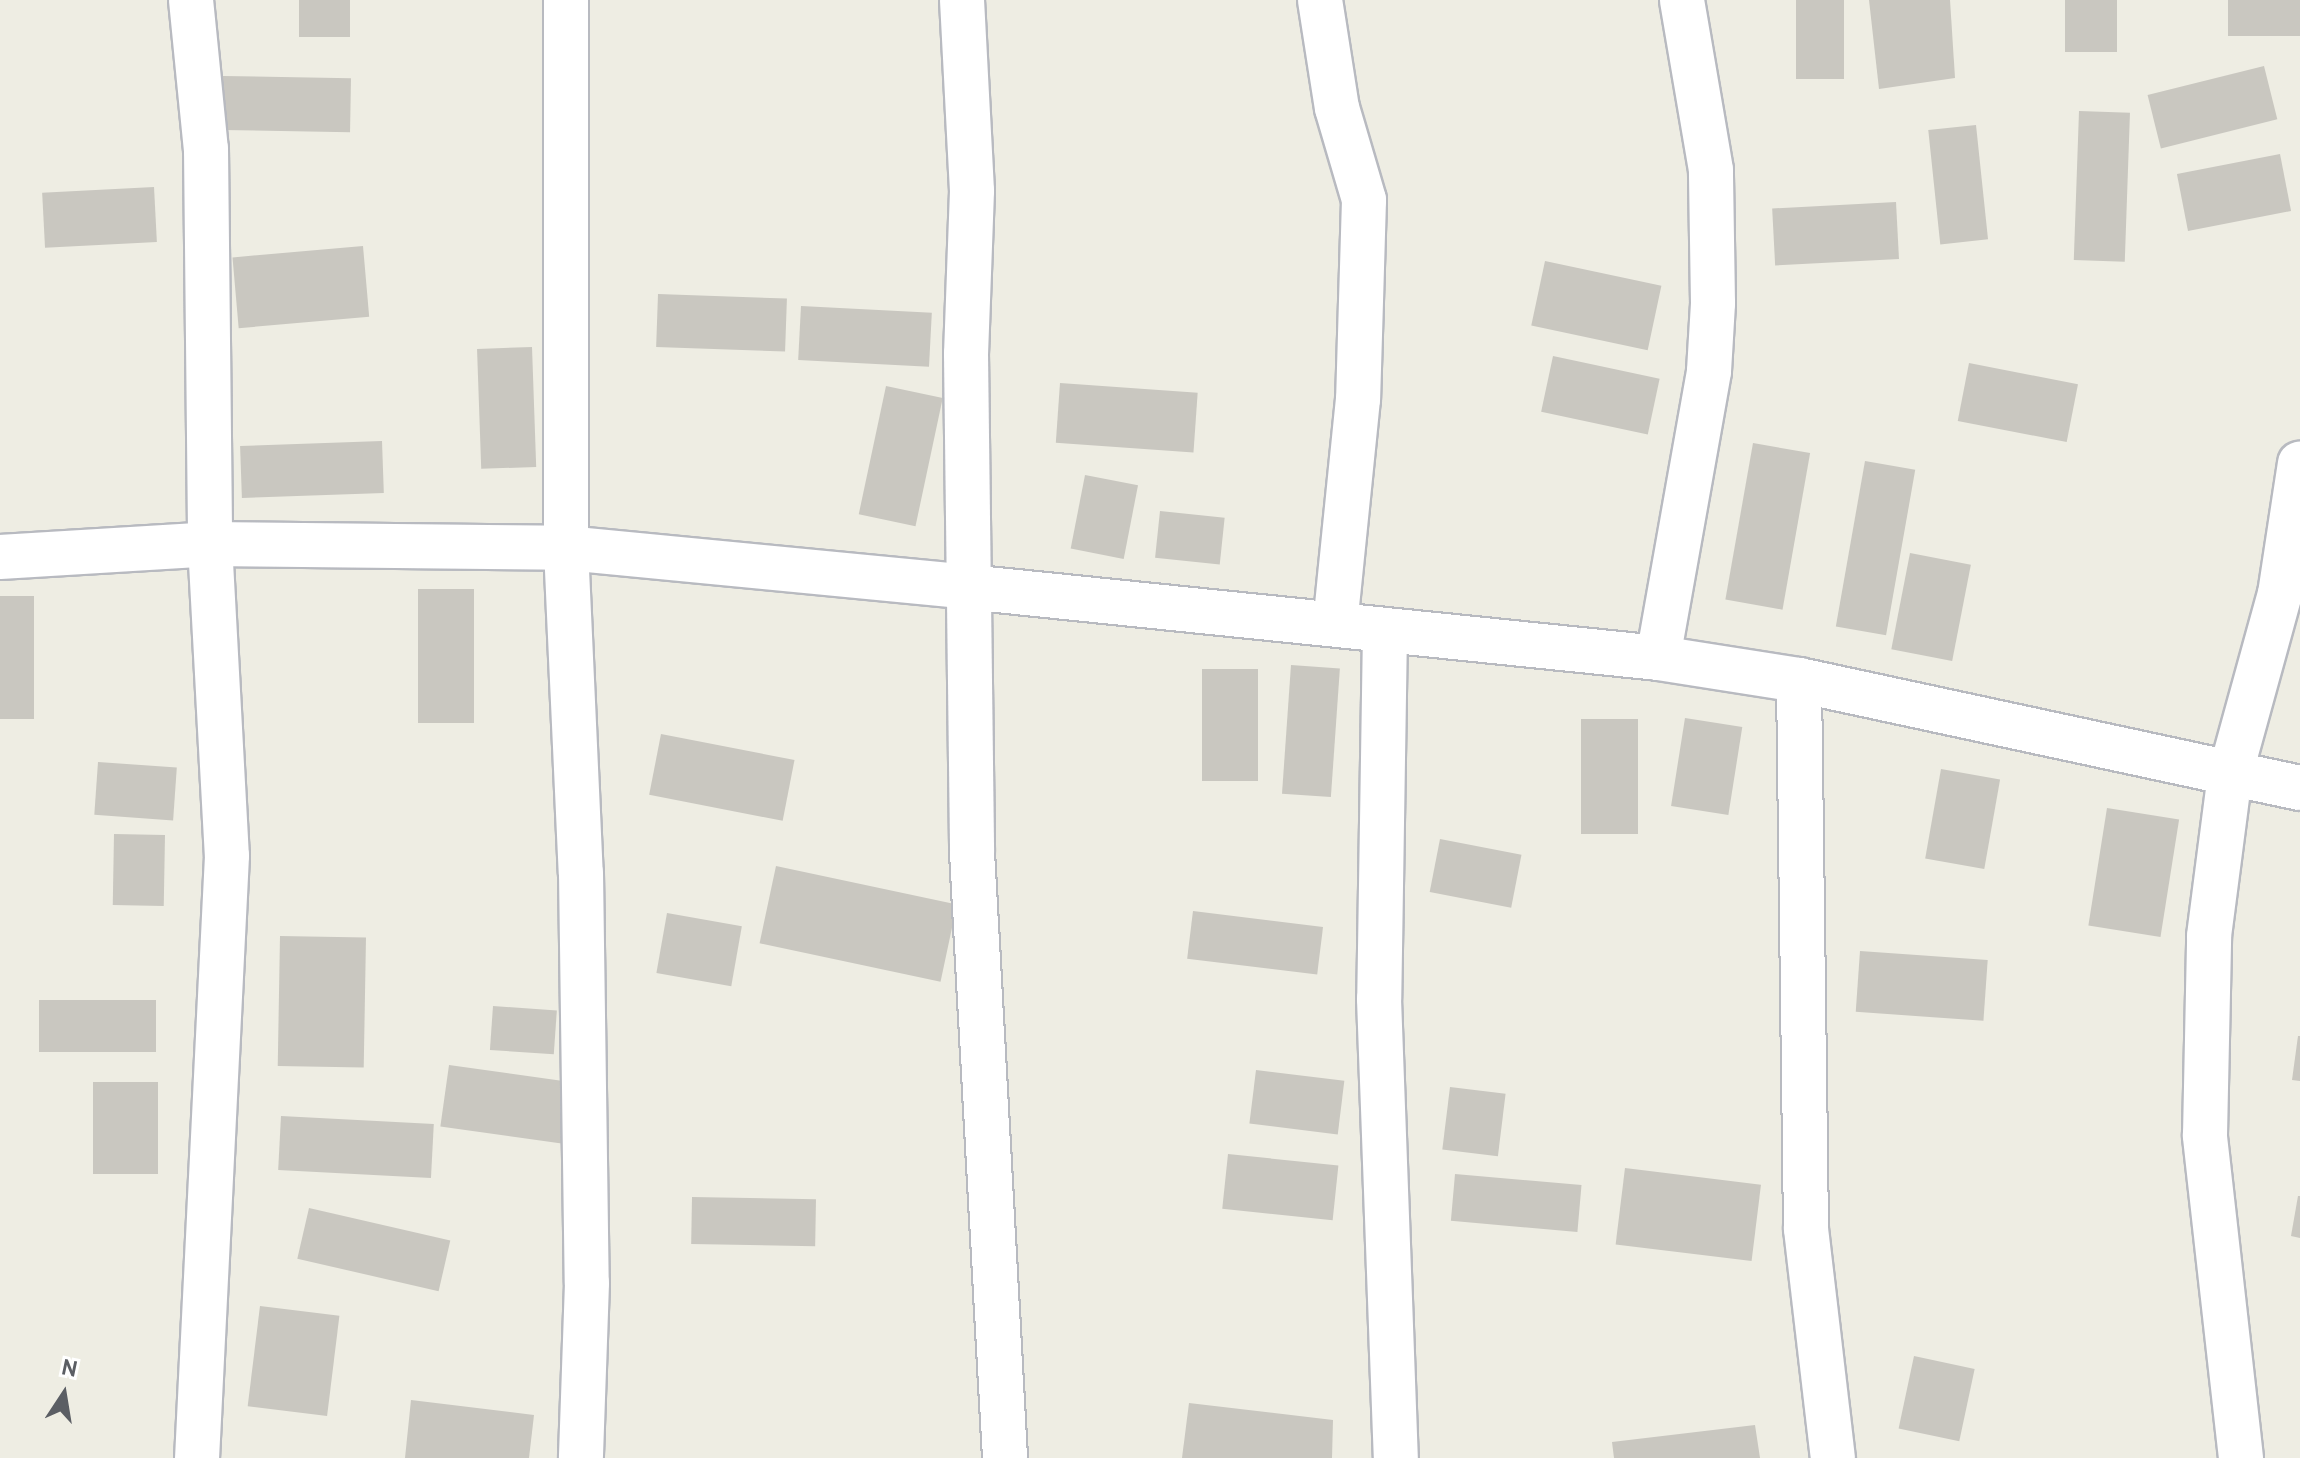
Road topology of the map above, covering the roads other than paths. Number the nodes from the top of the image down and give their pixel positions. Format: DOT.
graph roads {
  1 [pos="191,0"];
  2 [pos="566,0"];
  3 [pos="962,0"];
  4 [pos="1320,0"];
  5 [pos="1682,0"];
  6 [pos="2300,464"];
  7 [pos="210,544"];
  8 [pos="566,548"];
  9 [pos="0,557"];
  10 [pos="968,587"];
  11 [pos="1335,624"];
  12 [pos="1385,631"];
  13 [pos="1658,658"];
  14 [pos="1799,680"];
  15 [pos="2230,775"];
  16 [pos="2300,788"];
  17 [pos="197,1458"];
  18 [pos="581,1458"];
  19 [pos="1005,1458"];
  20 [pos="1396,1458"];
  21 [pos="1833,1458"];
  22 [pos="2241,1458"];
  1 -- 7 [label="street"];
  2 -- 8 [label="street"];
  3 -- 10 [label="street"];
  4 -- 11 [label="street"];
  5 -- 13 [label="street"];
  6 -- 15 [label="street"];
  7 -- 8 [label="street"];
  7 -- 9 [label="street"];
  7 -- 17 [label="street"];
  8 -- 10 [label="street"];
  8 -- 18 [label="street"];
  10 -- 11 [label="street"];
  10 -- 19 [label="street"];
  11 -- 12 [label="street"];
  12 -- 13 [label="street"];
  12 -- 20 [label="street"];
  13 -- 14 [label="street"];
  14 -- 15 [label="street"];
  14 -- 21 [label="street"];
  15 -- 16 [label="street"];
  15 -- 22 [label="street"];
}
